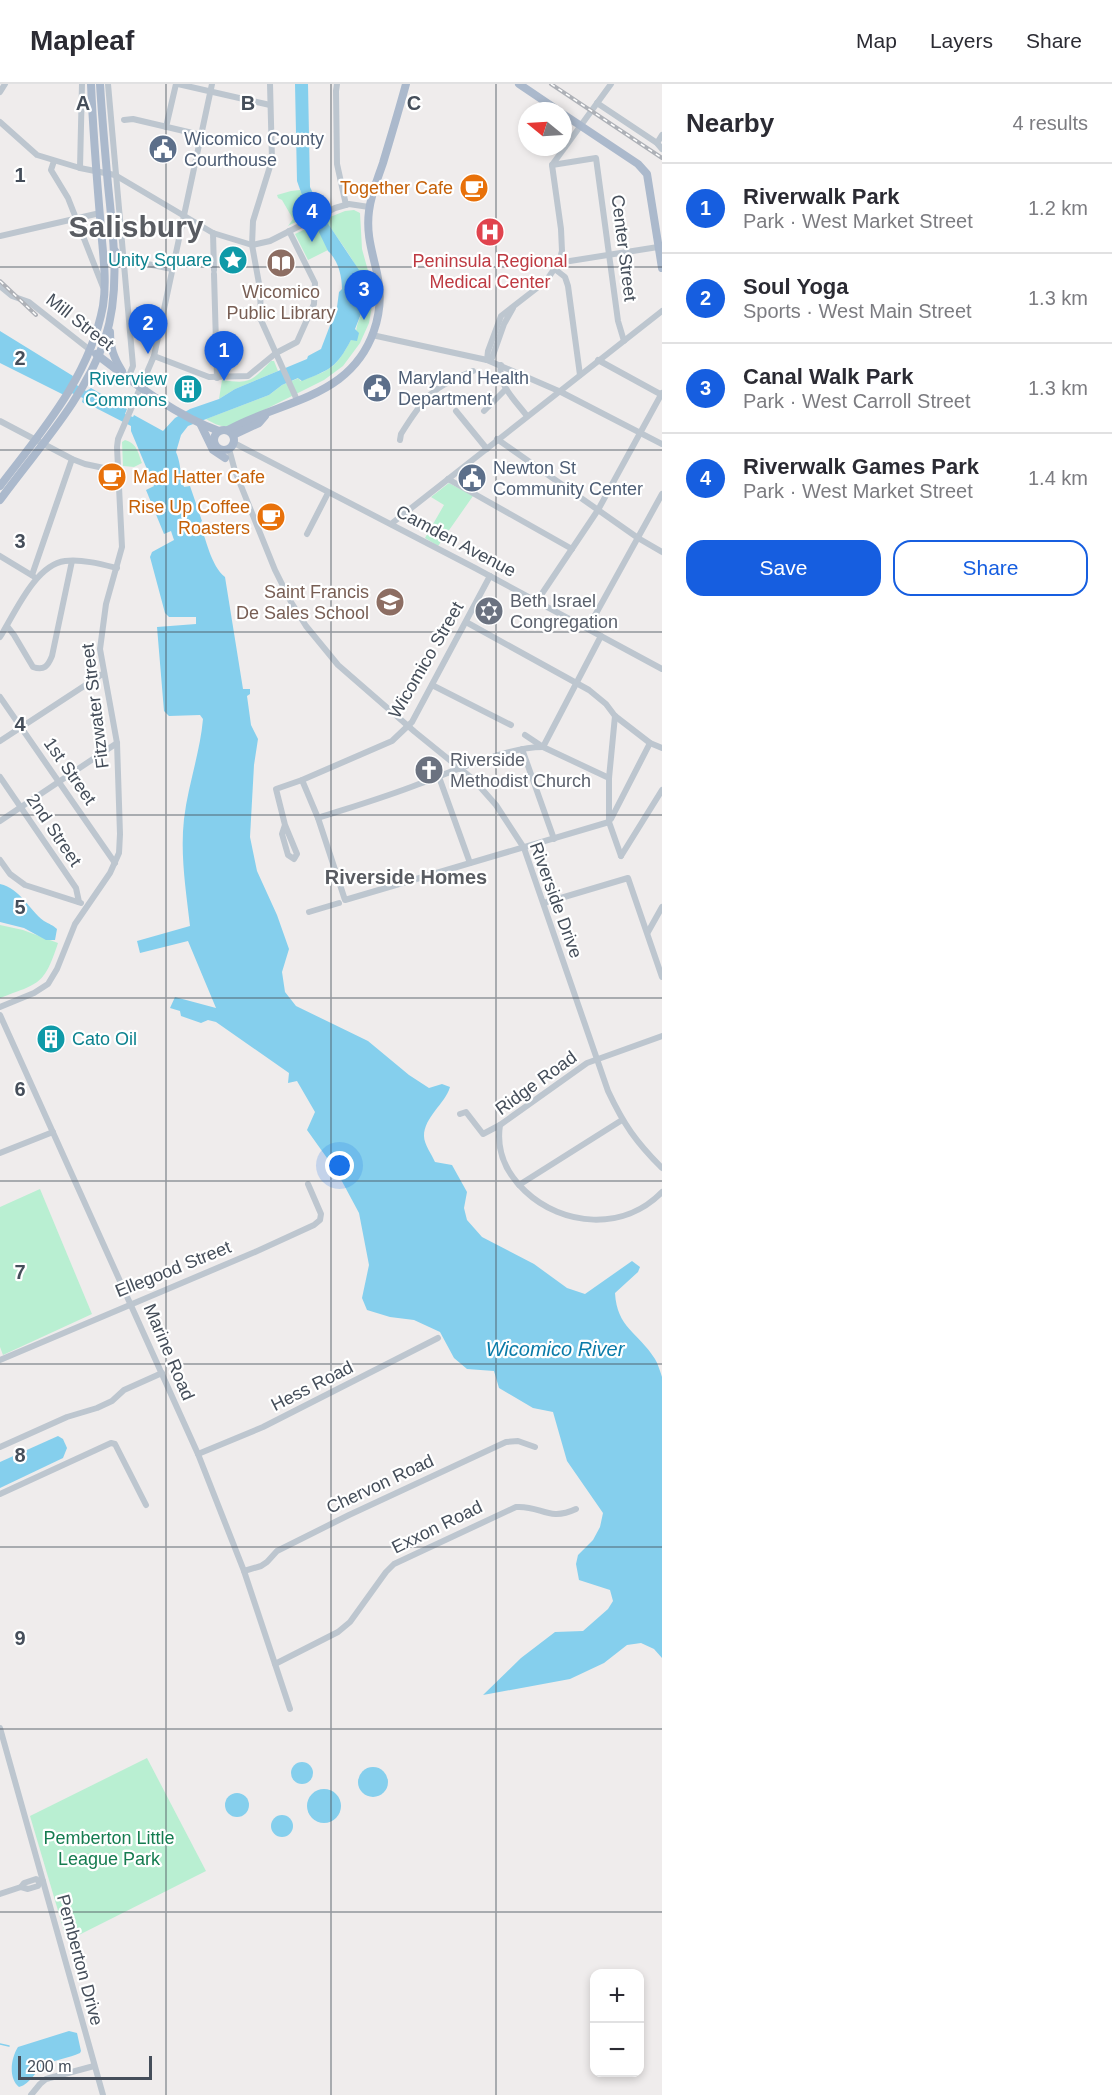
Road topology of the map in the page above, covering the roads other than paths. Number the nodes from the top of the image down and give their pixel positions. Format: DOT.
graph roads {
  1 [pos="5,84"];
  2 [pos="83,84"];
  3 [pos="91,84"];
  4 [pos="100,84"];
  5 [pos="108,84"];
  6 [pos="177,84"];
  7 [pos="270,84"];
  8 [pos="337,84"];
  9 [pos="406,84"];
  10 [pos="519,84"];
  11 [pos="611,84"];
  12 [pos="211,87"];
  13 [pos="0,92"];
  14 [pos="546,102"];
  15 [pos="597,103"];
  16 [pos="270,105"];
  17 [pos="124,120"];
  18 [pos="572,120"];
  19 [pos="0,122"];
  20 [pos="92,122"];
  21 [pos="581,126"];
  22 [pos="166,127"];
  23 [pos="201,135"];
  24 [pos="662,135"];
  25 [pos="657,143"];
  26 [pos="662,149"];
  27 [pos="54,161"];
  28 [pos="552,165"];
  29 [pos="80,168"];
  30 [pos="97,172"];
  31 [pos="111,174"];
  32 [pos="346,205"];
  33 [pos="369,207"];
  34 [pos="100,213"];
  35 [pos="184,216"];
  36 [pos="76,219"];
  37 [pos="290,231"];
  38 [pos="213,233"];
  39 [pos="0,236"];
  40 [pos="252,245"];
  41 [pos="658,247"];
  42 [pos="114,248"];
  43 [pos="610,255"];
  44 [pos="570,261"];
  45 [pos="124,262"];
  46 [pos="662,268"];
  47 [pos="172,269"];
  48 [pos="556,270"];
  49 [pos="0,286"];
  50 [pos="104,291"];
  51 [pos="662,311"];
  52 [pos="109,320"];
  53 [pos="372,335"];
  54 [pos="624,341"];
  55 [pos="90,350"];
  56 [pos="276,353"];
  57 [pos="98,356"];
  58 [pos="154,356"];
  59 [pos="487,360"];
  60 [pos="598,360"];
  61 [pos="501,365"];
  62 [pos="473,371"];
  63 [pos="580,375"];
  64 [pos="126,377"];
  65 [pos="217,378"];
  66 [pos="141,387"];
  67 [pos="506,389"];
  68 [pos="561,392"];
  69 [pos="662,394"];
  70 [pos="71,397"];
  71 [pos="297,400"];
  72 [pos="456,411"];
  73 [pos="484,411"];
  74 [pos="527,416"];
  75 [pos="0,421"];
  76 [pos="199,423"];
  77 [pos="219,431"];
  78 [pos="641,433"];
  79 [pos="231,439"];
  80 [pos="497,439"];
  81 [pos="400,440"];
  82 [pos="39,441"];
  83 [pos="662,444"];
  84 [pos="217,446"];
  85 [pos="487,448"];
  86 [pos="225,458"];
  87 [pos="72,459"];
  88 [pos="118,471"];
  89 [pos="235,471"];
  90 [pos="448,479"];
  91 [pos="0,486"];
  92 [pos="328,493"];
  93 [pos="662,494"];
  94 [pos="0,500"];
  95 [pos="598,510"];
  96 [pos="391,524"];
  97 [pos="307,534"];
  98 [pos="638,538"];
  99 [pos="572,549"];
  100 [pos="662,552"];
  101 [pos="0,556"];
  102 [pos="72,561"];
  103 [pos="117,568"];
  104 [pos="34,576"];
  105 [pos="490,576"];
  106 [pos="537,601"];
  107 [pos="466,622"];
  108 [pos="7,626"];
  109 [pos="588,628"];
  110 [pos="601,636"];
  111 [pos="0,638"];
  112 [pos="662,669"];
  113 [pos="104,673"];
  114 [pos="576,682"];
  115 [pos="432,685"];
  116 [pos="0,697"];
  117 [pos="615,716"];
  118 [pos="409,725"];
  119 [pos="511,725"];
  120 [pos="21,727"];
  121 [pos="525,735"];
  122 [pos="0,741"];
  123 [pos="117,743"];
  124 [pos="650,743"];
  125 [pos="543,747"];
  126 [pos="662,748"];
  127 [pos="522,749"];
  128 [pos="461,768"];
  129 [pos="0,777"];
  130 [pos="439,777"];
  131 [pos="609,778"];
  132 [pos="302,780"];
  133 [pos="59,782"];
  134 [pos="662,790"];
  135 [pos="20,807"];
  136 [pos="318,818"];
  137 [pos="0,821"];
  138 [pos="609,822"];
  139 [pos="285,825"];
  140 [pos="554,839"];
  141 [pos="524,848"];
  142 [pos="0,860"];
  143 [pos="115,863"];
  144 [pos="470,864"];
  145 [pos="342,901"];
  146 [pos="80,902"];
  147 [pos="544,903"];
  148 [pos="86,907"];
  149 [pos="662,907"];
  150 [pos="309,912"];
  151 [pos="648,932"];
  152 [pos="662,976"];
  153 [pos="0,1007"];
  154 [pos="0,1015"];
  155 [pos="662,1036"];
  156 [pos="597,1059"];
  157 [pos="460,1114"];
  158 [pos="622,1120"];
  159 [pos="500,1125"];
  160 [pos="53,1132"];
  161 [pos="0,1153"];
  162 [pos="662,1168"];
  163 [pos="308,1184"];
  164 [pos="519,1185"];
  165 [pos="662,1192"];
  166 [pos="131,1303"];
  167 [pos="438,1338"];
  168 [pos="0,1360"];
  169 [pos="162,1373"];
  170 [pos="0,1447"];
  171 [pos="535,1447"];
  172 [pos="198,1454"];
  173 [pos="0,1494"];
  174 [pos="146,1505"];
  175 [pos="576,1509"];
  176 [pos="244,1571"];
  177 [pos="275,1664"];
  178 [pos="290,1709"];
  179 [pos="0,1728"];
  180 [pos="42,1881"];
  181 [pos="0,1894"];
  182 [pos="94,2066"];
  183 [pos="31,2095"];
  184 [pos="103,2095"];
  1 -- 13 [label="street"];
  2 -- 20 [label="main road"];
  2 -- 29 [label="street"];
  3 -- 20 [label="main road"];
  4 -- 31 [label="main road"];
  5 -- 31 [label="street"];
  6 -- 12 [label="street"];
  6 -- 22 [label="street"];
  7 -- 16 [label="street"];
  8 -- 32 [label="street"];
  9 -- 33 [label="main road"];
  10 -- 14 [label="main road"];
  11 -- 15 [label="street"];
  12 -- 16 [label="street"];
  12 -- 23 [label="street, Fitzwater Street"];
  15 -- 21 [label="street"];
  15 -- 25 [label="street"];
  16 -- 40 [label="street"];
  17 -- 22 [label="street"];
  18 -- 21 [label="main road"];
  19 -- 27 [label="street"];
  20 -- 30 [label="main road"];
  21 -- 28 [label="street"];
  21 -- 41 [label="main road"];
  22 -- 23 [label="street"];
  23 -- 35 [label="street, Fitzwater Street"];
  24 -- 25 [label="street"];
  25 -- 26 [label="street"];
  27 -- 29 [label="street"];
  27 -- 36 [label="street"];
  28 -- 43 [label="street, Center Street"];
  28 -- 48 [label="street"];
  29 -- 30 [label="street"];
  30 -- 31 [label="street"];
  30 -- 34 [label="main road"];
  31 -- 35 [label="street"];
  31 -- 42 [label="main road"];
  31 -- 45 [label="street"];
  32 -- 33 [label="street"];
  32 -- 37 [label="street"];
  33 -- 53 [label="main road"];
  34 -- 36 [label="street"];
  34 -- 50 [label="main road"];
  35 -- 38 [label="street"];
  35 -- 47 [label="street, Fitzwater Street"];
  36 -- 39 [label="street"];
  36 -- 50 [label="street"];
  37 -- 40 [label="street"];
  37 -- 56 [label="street"];
  38 -- 40 [label="street"];
  38 -- 65 [label="street"];
  40 -- 56 [label="street"];
  41 -- 43 [label="street"];
  41 -- 46 [label="main road"];
  42 -- 45 [label="main road"];
  42 -- 52 [label="main road"];
  43 -- 44 [label="street"];
  43 -- 54 [label="street, Center Street"];
  45 -- 47 [label="street"];
  45 -- 64 [label="street"];
  47 -- 58 [label="street, Fitzwater Street"];
  48 -- 59 [label="street"];
  48 -- 63 [label="street"];
  49 -- 55 [label="street, Mill Street"];
  50 -- 55 [label="main road"];
  51 -- 54 [label="street"];
  52 -- 57 [label="main road"];
  52 -- 64 [label="main road"];
  53 -- 59 [label="street"];
  53 -- 71 [label="main road"];
  54 -- 60 [label="street"];
  55 -- 57 [label="main road, Mill Street"];
  55 -- 70 [label="main road"];
  56 -- 65 [label="street"];
  56 -- 71 [label="street"];
  57 -- 64 [label="main road, Mill Street"];
  57 -- 70 [label="main road"];
  58 -- 65 [label="street"];
  58 -- 66 [label="street, Fitzwater Street"];
  59 -- 61 [label="street"];
  60 -- 63 [label="street"];
  60 -- 69 [label="street"];
  61 -- 67 [label="street"];
  61 -- 68 [label="street"];
  62 -- 81 [label="street"];
  63 -- 68 [label="street"];
  64 -- 66 [label="main road, Mill Street"];
  66 -- 76 [label="main road, Mill Street"];
  66 -- 88 [label="street, Fitzwater Street"];
  67 -- 73 [label="street"];
  67 -- 74 [label="street"];
  68 -- 74 [label="street"];
  68 -- 78 [label="street"];
  69 -- 78 [label="street"];
  70 -- 82 [label="main road"];
  71 -- 79 [label="main road"];
  72 -- 85 [label="street"];
  74 -- 80 [label="street"];
  75 -- 82 [label="street"];
  76 -- 77 [label="main road, Mill Street"];
  76 -- 84 [label="main road, Mill Street"];
  76 -- 86 [label="main road"];
  77 -- 79 [label="main road"];
  77 -- 84 [label="main road"];
  78 -- 83 [label="street"];
  78 -- 95 [label="street"];
  79 -- 84 [label="main road"];
  79 -- 89 [label="street, Riverside Drive"];
  79 -- 92 [label="street, Camden Avenue"];
  80 -- 85 [label="street"];
  80 -- 95 [label="street"];
  82 -- 87 [label="street"];
  82 -- 91 [label="main road"];
  82 -- 94 [label="main road"];
  84 -- 86 [label="street, Riverside Drive"];
  85 -- 90 [label="street"];
  86 -- 89 [label="street, Riverside Drive"];
  87 -- 88 [label="street"];
  87 -- 104 [label="street"];
  88 -- 103 [label="street, Fitzwater Street"];
  89 -- 118 [label="street, Riverside Drive"];
  90 -- 96 [label="street"];
  90 -- 99 [label="street"];
  92 -- 96 [label="street, Camden Avenue"];
  92 -- 97 [label="street"];
  93 -- 98 [label="street"];
  95 -- 98 [label="street"];
  95 -- 99 [label="street"];
  96 -- 105 [label="street, Camden Avenue"];
  98 -- 100 [label="street"];
  98 -- 109 [label="street"];
  99 -- 106 [label="street"];
  101 -- 104 [label="street"];
  102 -- 103 [label="street"];
  102 -- 104 [label="street"];
  102 -- 108 [label="street"];
  103 -- 113 [label="street, Fitzwater Street"];
  104 -- 108 [label="street"];
  105 -- 106 [label="street, Camden Avenue"];
  105 -- 107 [label="street, Wicomico Street"];
  106 -- 109 [label="street, Camden Avenue"];
  107 -- 114 [label="street"];
  107 -- 115 [label="street, Wicomico Street"];
  108 -- 111 [label="street"];
  109 -- 110 [label="street, Camden Avenue"];
  110 -- 112 [label="street, Camden Avenue"];
  110 -- 114 [label="street"];
  113 -- 120 [label="street"];
  113 -- 123 [label="street, Fitzwater Street"];
  114 -- 117 [label="street"];
  114 -- 125 [label="street"];
  115 -- 118 [label="street, Wicomico Street"];
  115 -- 119 [label="street"];
  116 -- 120 [label="street, 1st Street"];
  117 -- 124 [label="street"];
  117 -- 131 [label="street"];
  118 -- 128 [label="street, Riverside Drive"];
  118 -- 132 [label="street, Wicomico Street"];
  120 -- 122 [label="street"];
  120 -- 133 [label="street, 1st Street"];
  121 -- 125 [label="street"];
  123 -- 133 [label="street"];
  123 -- 143 [label="street, Fitzwater Street"];
  124 -- 126 [label="street"];
  124 -- 138 [label="street"];
  125 -- 127 [label="street"];
  125 -- 131 [label="street"];
  127 -- 128 [label="street"];
  127 -- 140 [label="street"];
  128 -- 130 [label="street"];
  128 -- 141 [label="street, Riverside Drive"];
  129 -- 135 [label="street, 2nd Street"];
  130 -- 136 [label="street"];
  130 -- 144 [label="street"];
  131 -- 138 [label="street"];
  132 -- 136 [label="street"];
  132 -- 139 [label="street, Wicomico Street"];
  133 -- 135 [label="street"];
  133 -- 143 [label="street, 1st Street"];
  134 -- 138 [label="street"];
  135 -- 137 [label="street"];
  135 -- 146 [label="street, 2nd Street"];
  136 -- 145 [label="street"];
  138 -- 140 [label="street"];
  139 -- 139 [label="street"];
  140 -- 141 [label="street"];
  141 -- 144 [label="street"];
  141 -- 147 [label="street, Riverside Drive"];
  142 -- 146 [label="street"];
  143 -- 148 [label="street, Fitzwater Street"];
  144 -- 145 [label="street"];
  145 -- 150 [label="street"];
  146 -- 148 [label="street"];
  147 -- 151 [label="street"];
  147 -- 156 [label="street, Riverside Drive"];
  148 -- 153 [label="street, Fitzwater Street"];
  149 -- 151 [label="street"];
  151 -- 152 [label="street"];
  154 -- 160 [label="street, Marine Road"];
  155 -- 156 [label="street, Ridge Road"];
  156 -- 158 [label="street, Riverside Drive"];
  156 -- 159 [label="street, Ridge Road"];
  157 -- 159 [label="street"];
  158 -- 162 [label="street, Riverside Drive"];
  158 -- 164 [label="street"];
  159 -- 164 [label="street, Ridge Road"];
  160 -- 161 [label="street"];
  160 -- 166 [label="street, Marine Road"];
  163 -- 166 [label="street, Ellegood Street"];
  164 -- 165 [label="street, Ridge Road"];
  166 -- 168 [label="street, Ellegood Street"];
  166 -- 169 [label="street, Marine Road"];
  167 -- 172 [label="street, Hess Road"];
  169 -- 170 [label="street"];
  169 -- 172 [label="street, Marine Road"];
  171 -- 176 [label="street, Chervon Road"];
  172 -- 176 [label="street, Marine Road"];
  173 -- 174 [label="street"];
  175 -- 177 [label="street, Exxon Road"];
  176 -- 177 [label="street, Marine Road"];
  177 -- 178 [label="street, Marine Road"];
  179 -- 180 [label="street, Pemberton Drive"];
  180 -- 181 [label="street"];
  180 -- 182 [label="street, Pemberton Drive"];
  182 -- 183 [label="street"];
  182 -- 184 [label="street, Pemberton Drive"];
}
